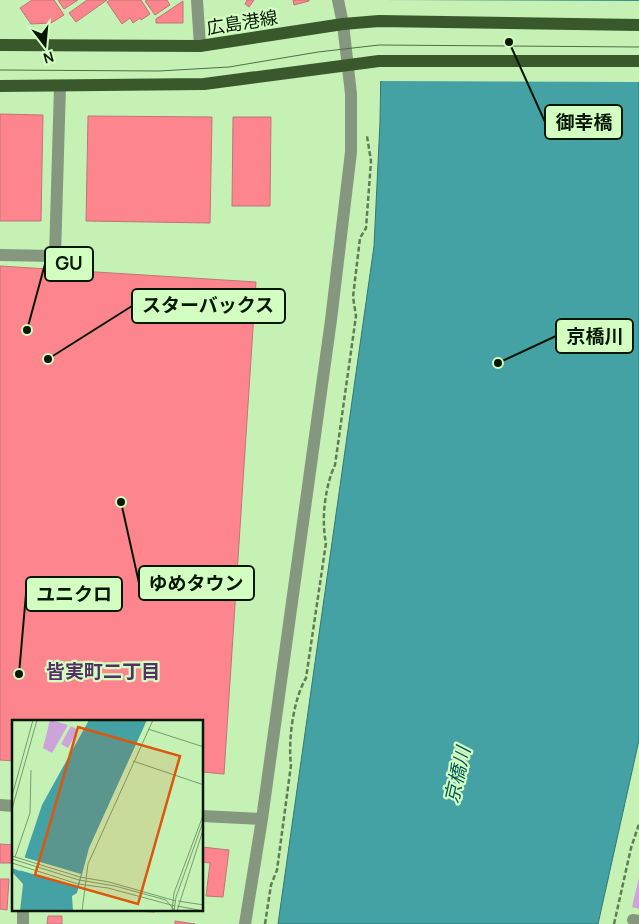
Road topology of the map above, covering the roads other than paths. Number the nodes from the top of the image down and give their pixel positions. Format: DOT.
graph roads {
  1 [pos="197,0"];
  2 [pos="338,0"];
  3 [pos="343,24"];
  4 [pos="639,25"];
  5 [pos="0,45"];
  6 [pos="200,46"];
  7 [pos="639,61"];
  8 [pos="347,64"];
  9 [pos="0,86"];
  10 [pos="60,86"];
  11 [pos="0,255"];
  12 [pos="204,816"];
  13 [pos="262,819"];
  14 [pos="244,924"];
  1 -- 6 [label="street"];
  2 -- 3 [label="street"];
  3 -- 4 [label="main road, 広島港線"];
  3 -- 6 [label="main road, 広島港線"];
  3 -- 8 [label="street"];
  5 -- 6 [label="main road, 広島港線"];
  7 -- 8 [label="main road"];
  8 -- 10 [label="main road"];
  8 -- 13 [label="street"];
  9 -- 10 [label="main road"];
  10 -- 11 [label="street"];
  12 -- 13 [label="street"];
  13 -- 14 [label="street"];
}
